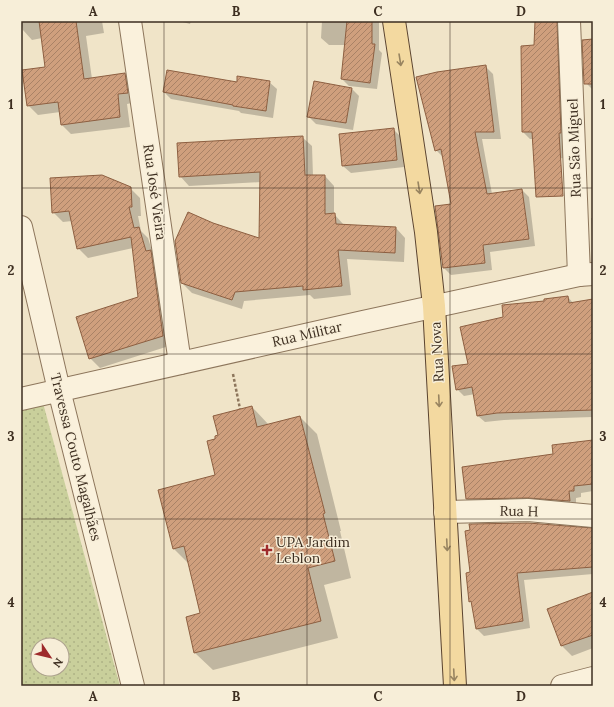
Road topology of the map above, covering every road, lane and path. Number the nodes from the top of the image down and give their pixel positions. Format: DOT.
graph roads {
  1 [pos="130,21"];
  2 [pos="394,21"];
  3 [pos="569,21"];
  4 [pos="21,227"];
  5 [pos="586,274"];
  6 [pos="434,306"];
  7 [pos="229,352"];
  8 [pos="180,363"];
  9 [pos="59,390"];
  10 [pos="21,399"];
  11 [pos="240,409"];
  12 [pos="445,512"];
  13 [pos="593,516"];
  14 [pos="593,678"];
  15 [pos="133,686"];
  16 [pos="455,686"];
  17 [pos="562,686"];
  1 -- 8 [label="street, Rua José Vieira"];
  2 -- 6 [label="main road, Rua Nova, one-way"];
  3 -- 5 [label="street, Rua São Miguel"];
  4 -- 9 [label="street, Travessa Couto Magalhães"];
  5 -- 6 [label="street, Rua Militar"];
  6 -- 7 [label="street, Rua Militar"];
  6 -- 12 [label="main road, Rua Nova, one-way"];
  7 -- 8 [label="street, Rua Militar"];
  7 -- 11 [label="path"];
  8 -- 9 [label="street, Rua Militar"];
  9 -- 10 [label="street, Rua Militar"];
  9 -- 15 [label="street, Travessa Couto Magalhães"];
  12 -- 13 [label="street, Rua H"];
  12 -- 16 [label="main road, Rua Nova, one-way"];
  14 -- 17 [label="street"];
}
